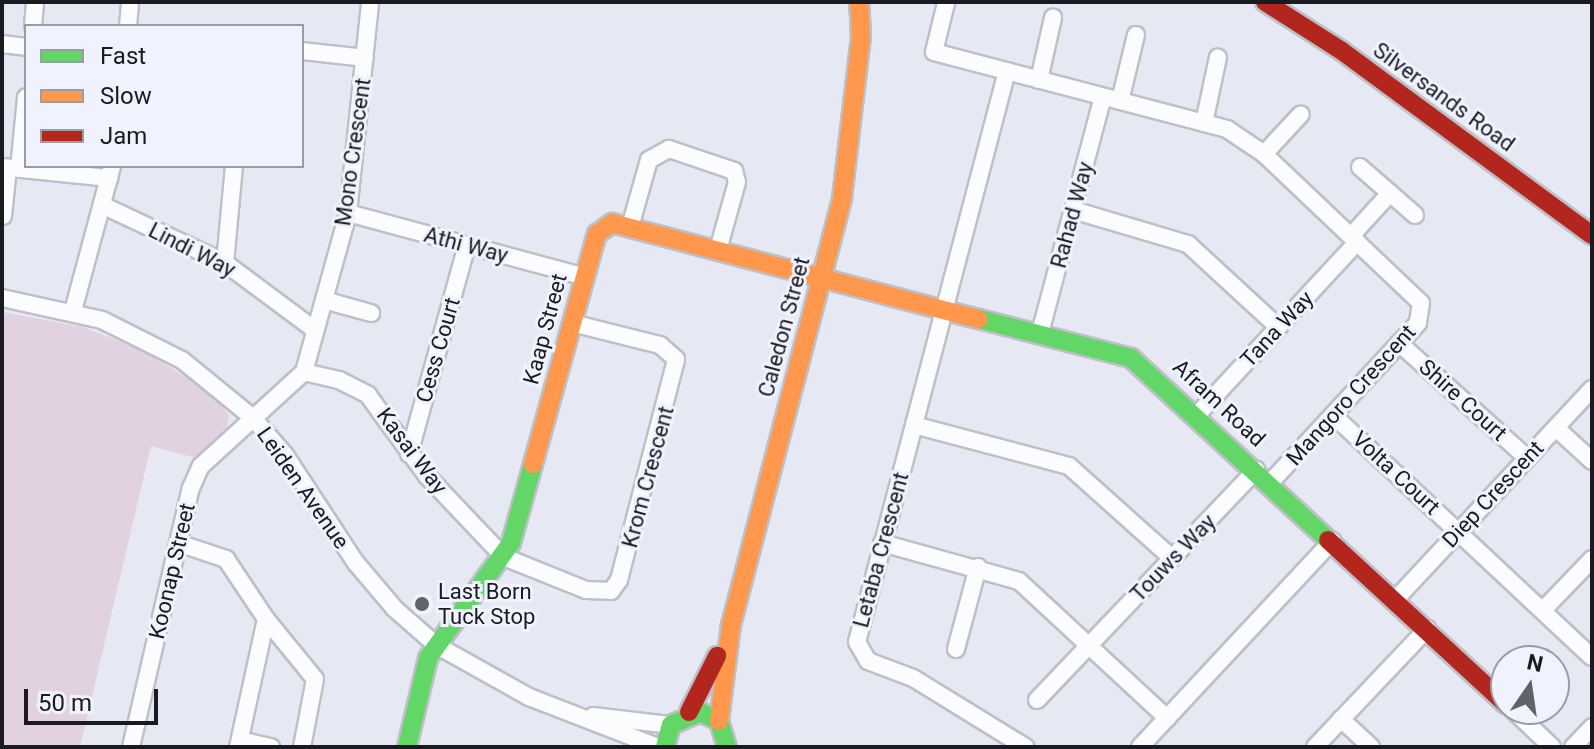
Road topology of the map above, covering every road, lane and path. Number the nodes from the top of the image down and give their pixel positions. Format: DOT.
graph roads {
  1 [pos="35,2"];
  2 [pos="130,2"];
  3 [pos="370,2"];
  4 [pos="859,2"];
  5 [pos="870,2"];
  6 [pos="1265,2"];
  7 [pos="946,3"];
  8 [pos="1053,18"];
  9 [pos="33,24"];
  10 [pos="128,24"];
  11 [pos="1136,35"];
  12 [pos="861,37"];
  13 [pos="2,44"];
  14 [pos="24,47"];
  15 [pos="304,51"];
  16 [pos="1218,57"];
  17 [pos="365,58"];
  18 [pos="1007,71"];
  19 [pos="1039,80"];
  20 [pos="1112,99"];
  21 [pos="24,106"];
  22 [pos="1301,114"];
  23 [pos="1204,123"];
  24 [pos="1264,154"];
  25 [pos="1360,167"];
  26 [pos="10,168"];
  27 [pos="234,168"];
  28 [pos="111,172"];
  29 [pos="1390,193"];
  30 [pos="102,205"];
  31 [pos="1073,210"];
  32 [pos="348,213"];
  33 [pos="1415,215"];
  34 [pos="3,216"];
  35 [pos="630,227"];
  36 [pos="1592,235"];
  37 [pos="1354,239"];
  38 [pos="467,245"];
  39 [pos="718,250"];
  40 [pos="225,263"];
  41 [pos="585,277"];
  42 [pos="822,277"];
  43 [pos="2,298"];
  44 [pos="324,300"];
  45 [pos="945,308"];
  46 [pos="73,311"];
  47 [pos="371,313"];
  48 [pos="572,323"];
  49 [pos="1278,327"];
  50 [pos="315,330"];
  51 [pos="1040,333"];
  52 [pos="1399,343"];
  53 [pos="304,372"];
  54 [pos="1592,389"];
  55 [pos="1197,415"];
  56 [pos="1333,415"];
  57 [pos="252,417"];
  58 [pos="914,425"];
  59 [pos="1556,428"];
  60 [pos="409,454"];
  61 [pos="1527,458"];
  62 [pos="1592,461"];
  63 [pos="1263,477"];
  64 [pos="1458,532"];
  65 [pos="1332,541"];
  66 [pos="178,543"];
  67 [pos="882,543"];
  68 [pos="504,557"];
  69 [pos="1172,558"];
  70 [pos="1592,559"];
  71 [pos="978,567"];
  72 [pos="1395,600"];
  73 [pos="1543,610"];
  74 [pos="266,619"];
  75 [pos="731,625"];
  76 [pos="1427,629"];
  77 [pos="436,645"];
  78 [pos="1089,645"];
  79 [pos="956,649"];
  80 [pos="1592,657"];
  81 [pos="1490,689"];
  82 [pos="1037,700"];
  83 [pos="689,712"];
  84 [pos="583,715"];
  85 [pos="1167,718"];
  86 [pos="1341,719"];
  87 [pos="671,725"];
  88 [pos="1529,725"];
  89 [pos="1592,727"];
  90 [pos="729,738"];
  91 [pos="239,743"];
  92 [pos="131,747"];
  93 [pos="271,747"];
  94 [pos="302,747"];
  95 [pos="407,747"];
  96 [pos="658,747"];
  97 [pos="665,747"];
  98 [pos="1025,747"];
  99 [pos="1140,747"];
  100 [pos="1315,747"];
  101 [pos="1371,747"];
  102 [pos="1552,747"];
  103 [pos="1573,747"];
  1 -- 9 [label="street"];
  2 -- 10 [label="street"];
  3 -- 17 [label="street, Mono Crescent"];
  4 -- 12 [label="street, Caledon Street"];
  5 -- 12 [label="street, Caledon Street"];
  6 -- 36 [label="street, Silversands Road"];
  7 -- 18 [label="street, Mangoro Crescent"];
  8 -- 19 [label="street"];
  11 -- 20 [label="street"];
  12 -- 42 [label="street, Caledon Street"];
  13 -- 14 [label="street"];
  15 -- 17 [label="street"];
  16 -- 23 [label="street"];
  17 -- 32 [label="street, Mono Crescent"];
  18 -- 19 [label="street, Mangoro Crescent"];
  18 -- 45 [label="street"];
  19 -- 20 [label="street, Mangoro Crescent"];
  20 -- 23 [label="street, Mangoro Crescent"];
  20 -- 31 [label="street, Rahad Way"];
  21 -- 26 [label="street"];
  22 -- 24 [label="street"];
  23 -- 24 [label="street, Mangoro Crescent"];
  24 -- 37 [label="street, Mangoro Crescent"];
  25 -- 29 [label="street"];
  26 -- 28 [label="street"];
  26 -- 34 [label="street"];
  27 -- 40 [label="street"];
  28 -- 30 [label="street"];
  29 -- 33 [label="street"];
  29 -- 37 [label="street"];
  30 -- 40 [label="street, Lindi Way"];
  30 -- 46 [label="street"];
  31 -- 49 [label="street"];
  31 -- 51 [label="street, Rahad Way"];
  32 -- 38 [label="street, Athi Way"];
  32 -- 44 [label="street, Mono Crescent"];
  35 -- 39 [label="street"];
  35 -- 39 [label="street"];
  35 -- 41 [label="street, Kaap Street"];
  37 -- 49 [label="street, Tana Way"];
  37 -- 52 [label="street, Mangoro Crescent"];
  38 -- 41 [label="street, Athi Way"];
  38 -- 60 [label="street, Cess Court"];
  39 -- 42 [label="street"];
  40 -- 50 [label="street, Lindi Way"];
  41 -- 48 [label="street, Kaap Street"];
  42 -- 45 [label="street, Afram Road"];
  42 -- 75 [label="street, Caledon Street"];
  43 -- 46 [label="street, Leiden Avenue"];
  44 -- 47 [label="street"];
  44 -- 50 [label="street, Mono Crescent"];
  45 -- 51 [label="street, Afram Road"];
  45 -- 58 [label="street, Letaba Crescent"];
  46 -- 57 [label="street, Leiden Avenue"];
  48 -- 68 [label="street, Kaap Street"];
  48 -- 68 [label="street, Krom Crescent"];
  49 -- 55 [label="street, Tana Way"];
  50 -- 53 [label="street, Mono Crescent"];
  51 -- 55 [label="street, Afram Road"];
  52 -- 56 [label="street, Mangoro Crescent"];
  52 -- 61 [label="street, Shire Court"];
  53 -- 57 [label="street"];
  53 -- 60 [label="street, Kasai Way"];
  54 -- 59 [label="street, Diep Crescent"];
  55 -- 63 [label="street, Afram Road"];
  56 -- 63 [label="street, Mangoro Crescent"];
  56 -- 64 [label="street, Volta Court"];
  57 -- 66 [label="street, Koonap Street"];
  57 -- 77 [label="street, Leiden Avenue"];
  58 -- 67 [label="street, Letaba Crescent"];
  58 -- 69 [label="street"];
  59 -- 61 [label="street, Diep Crescent"];
  59 -- 62 [label="street"];
  60 -- 68 [label="street, Kasai Way"];
  61 -- 64 [label="street, Diep Crescent"];
  63 -- 65 [label="street, Afram Road"];
  63 -- 69 [label="street, Touws Way"];
  64 -- 72 [label="street, Diep Crescent"];
  64 -- 73 [label="street, Volta Court"];
  65 -- 72 [label="street, Afram Road"];
  65 -- 85 [label="street"];
  66 -- 74 [label="street"];
  66 -- 92 [label="street, Koonap Street"];
  67 -- 71 [label="street"];
  67 -- 98 [label="street, Letaba Crescent"];
  68 -- 77 [label="street, Kaap Street"];
  69 -- 78 [label="street, Touws Way"];
  70 -- 73 [label="street"];
  71 -- 78 [label="street"];
  71 -- 79 [label="street"];
  72 -- 76 [label="street, Afram Road"];
  73 -- 80 [label="street, Volta Court"];
  74 -- 91 [label="street"];
  74 -- 94 [label="street"];
  75 -- 83 [label="street, Caledon Street"];
  75 -- 90 [label="street, Caledon Street"];
  76 -- 81 [label="street, Afram Road"];
  76 -- 86 [label="street"];
  77 -- 84 [label="street, Leiden Avenue"];
  77 -- 95 [label="street"];
  78 -- 82 [label="street, Touws Way"];
  78 -- 85 [label="street"];
  83 -- 87 [label="street"];
  83 -- 90 [label="street"];
  84 -- 87 [label="street, Leiden Avenue"];
  84 -- 96 [label="street, Leiden Avenue"];
  85 -- 99 [label="street"];
  86 -- 100 [label="street"];
  86 -- 101 [label="street"];
  87 -- 97 [label="street"];
  88 -- 102 [label="street"];
  89 -- 103 [label="street"];
  91 -- 93 [label="street"];
}
